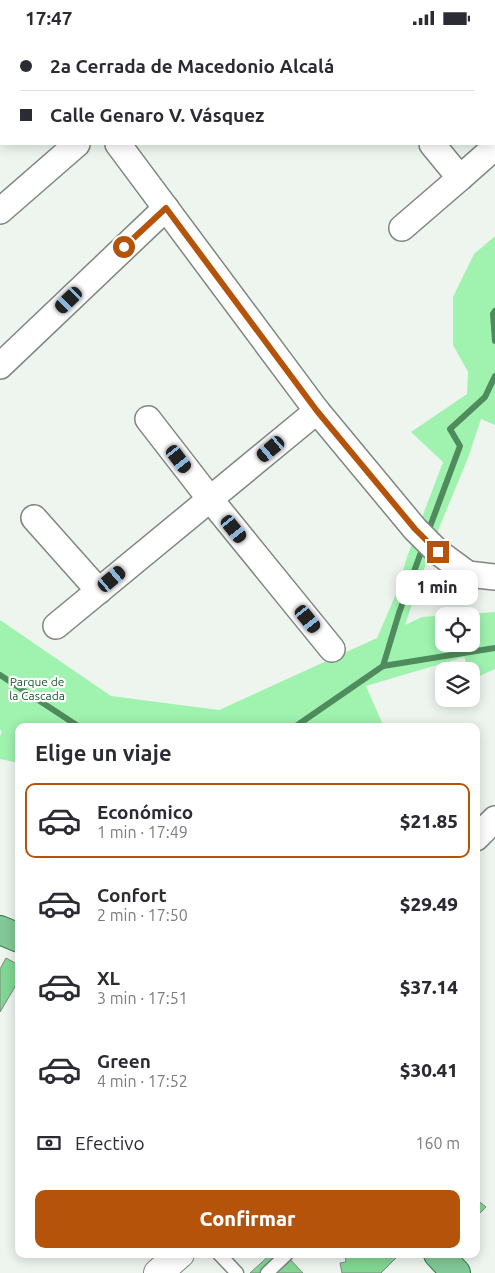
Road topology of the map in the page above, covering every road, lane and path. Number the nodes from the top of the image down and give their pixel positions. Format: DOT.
graph roads {
  1 [pos="76,145"];
  2 [pos="119,145"];
  3 [pos="433,145"];
  4 [pos="495,147"];
  5 [pos="460,178"];
  6 [pos="166,208"];
  7 [pos="0,211"];
  8 [pos="402,228"];
  9 [pos="0,366"];
  10 [pos="317,411"];
  11 [pos="148,419"];
  12 [pos="210,499"];
  13 [pos="34,518"];
  14 [pos="495,577"];
  15 [pos="98,591"];
  16 [pos="56,626"];
  17 [pos="332,649"];
  18 [pos="495,819"];
  19 [pos="480,834"];
  20 [pos="0,930"];
  21 [pos="15,936"];
  22 [pos="175,1258"];
  23 [pos="223,1258"];
  24 [pos="283,1258"];
  25 [pos="442,1258"];
  26 [pos="158,1273"];
  27 [pos="237,1273"];
  28 [pos="267,1273"];
  29 [pos="456,1273"];
  1 -- 7 [label="street"];
  2 -- 6 [label="street"];
  3 -- 5 [label="street"];
  4 -- 5 [label="street"];
  5 -- 8 [label="street"];
  6 -- 9 [label="street"];
  6 -- 10 [label="street"];
  10 -- 12 [label="street"];
  10 -- 14 [label="street"];
  11 -- 12 [label="street"];
  12 -- 15 [label="street"];
  12 -- 17 [label="street"];
  13 -- 15 [label="street"];
  15 -- 16 [label="street"];
  18 -- 19 [label="street"];
  20 -- 21 [label="main road"];
  22 -- 26 [label="street"];
  23 -- 27 [label="lane"];
  24 -- 28 [label="lane"];
  25 -- 29 [label="main road"];
}
